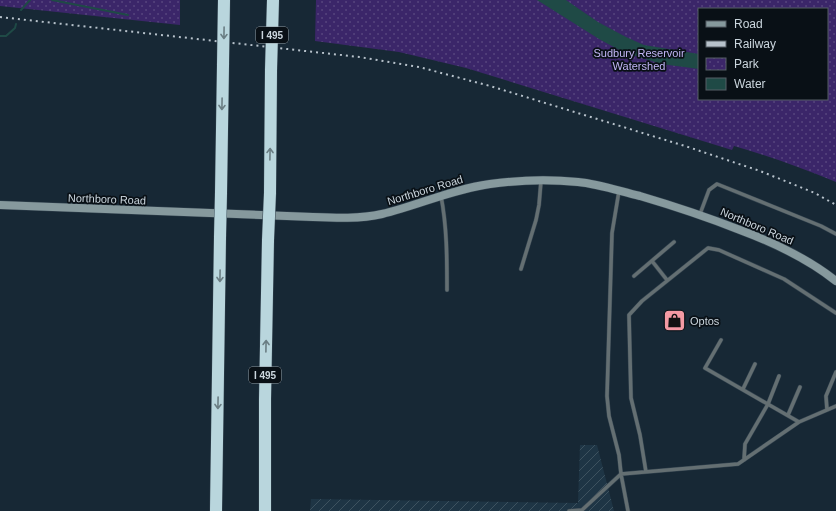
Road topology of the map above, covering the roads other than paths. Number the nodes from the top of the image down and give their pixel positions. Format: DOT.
graph roads {
  1 [pos="224,0"];
  2 [pos="272,0"];
  3 [pos="541,180"];
  4 [pos="619,191"];
  5 [pos="441,196"];
  6 [pos="0,205"];
  7 [pos="700,214"];
  8 [pos="836,234"];
  9 [pos="674,242"];
  10 [pos="652,261"];
  11 [pos="521,269"];
  12 [pos="634,276"];
  13 [pos="667,280"];
  14 [pos="836,281"];
  15 [pos="447,290"];
  16 [pos="836,313"];
  17 [pos="721,340"];
  18 [pos="755,364"];
  19 [pos="836,372"];
  20 [pos="780,376"];
  21 [pos="800,387"];
  22 [pos="743,390"];
  23 [pos="265,399"];
  24 [pos="768,404"];
  25 [pos="836,406"];
  26 [pos="827,410"];
  27 [pos="788,415"];
  28 [pos="798,422"];
  29 [pos="744,460"];
  30 [pos="646,472"];
  31 [pos="621,474"];
  32 [pos="215,511"];
  33 [pos="265,511"];
  34 [pos="272,511"];
  35 [pos="569,511"];
  36 [pos="628,511"];
  1 -- 32 [label="highway, one-way, bridge"];
  23 -- 2 [label="highway, I 495, one-way, bridge"];
  3 -- 4 [label="main road, Northboro Road"];
  3 -- 5 [label="main road, Northboro Road"];
  3 -- 11 [label="lane"];
  4 -- 7 [label="main road, Northboro Road"];
  4 -- 31 [label="lane"];
  5 -- 6 [label="main road, Northboro Road"];
  5 -- 15 [label="lane"];
  7 -- 8 [label="lane"];
  7 -- 14 [label="main road, Northboro Road"];
  9 -- 10 [label="lane"];
  10 -- 12 [label="lane"];
  10 -- 13 [label="lane"];
  13 -- 16 [label="lane"];
  13 -- 30 [label="lane"];
  17 -- 22 [label="lane"];
  18 -- 22 [label="lane"];
  19 -- 26 [label="lane"];
  20 -- 24 [label="lane"];
  21 -- 27 [label="lane"];
  22 -- 24 [label="lane"];
  23 -- 33 [label="highway, I 495"];
  23 -- 34 [label="highway"];
  24 -- 27 [label="lane"];
  24 -- 29 [label="lane"];
  25 -- 26 [label="lane"];
  26 -- 28 [label="lane"];
  27 -- 28 [label="lane"];
  28 -- 29 [label="lane"];
  29 -- 30 [label="lane"];
  30 -- 31 [label="lane"];
  31 -- 35 [label="lane"];
  31 -- 36 [label="lane"];
}
